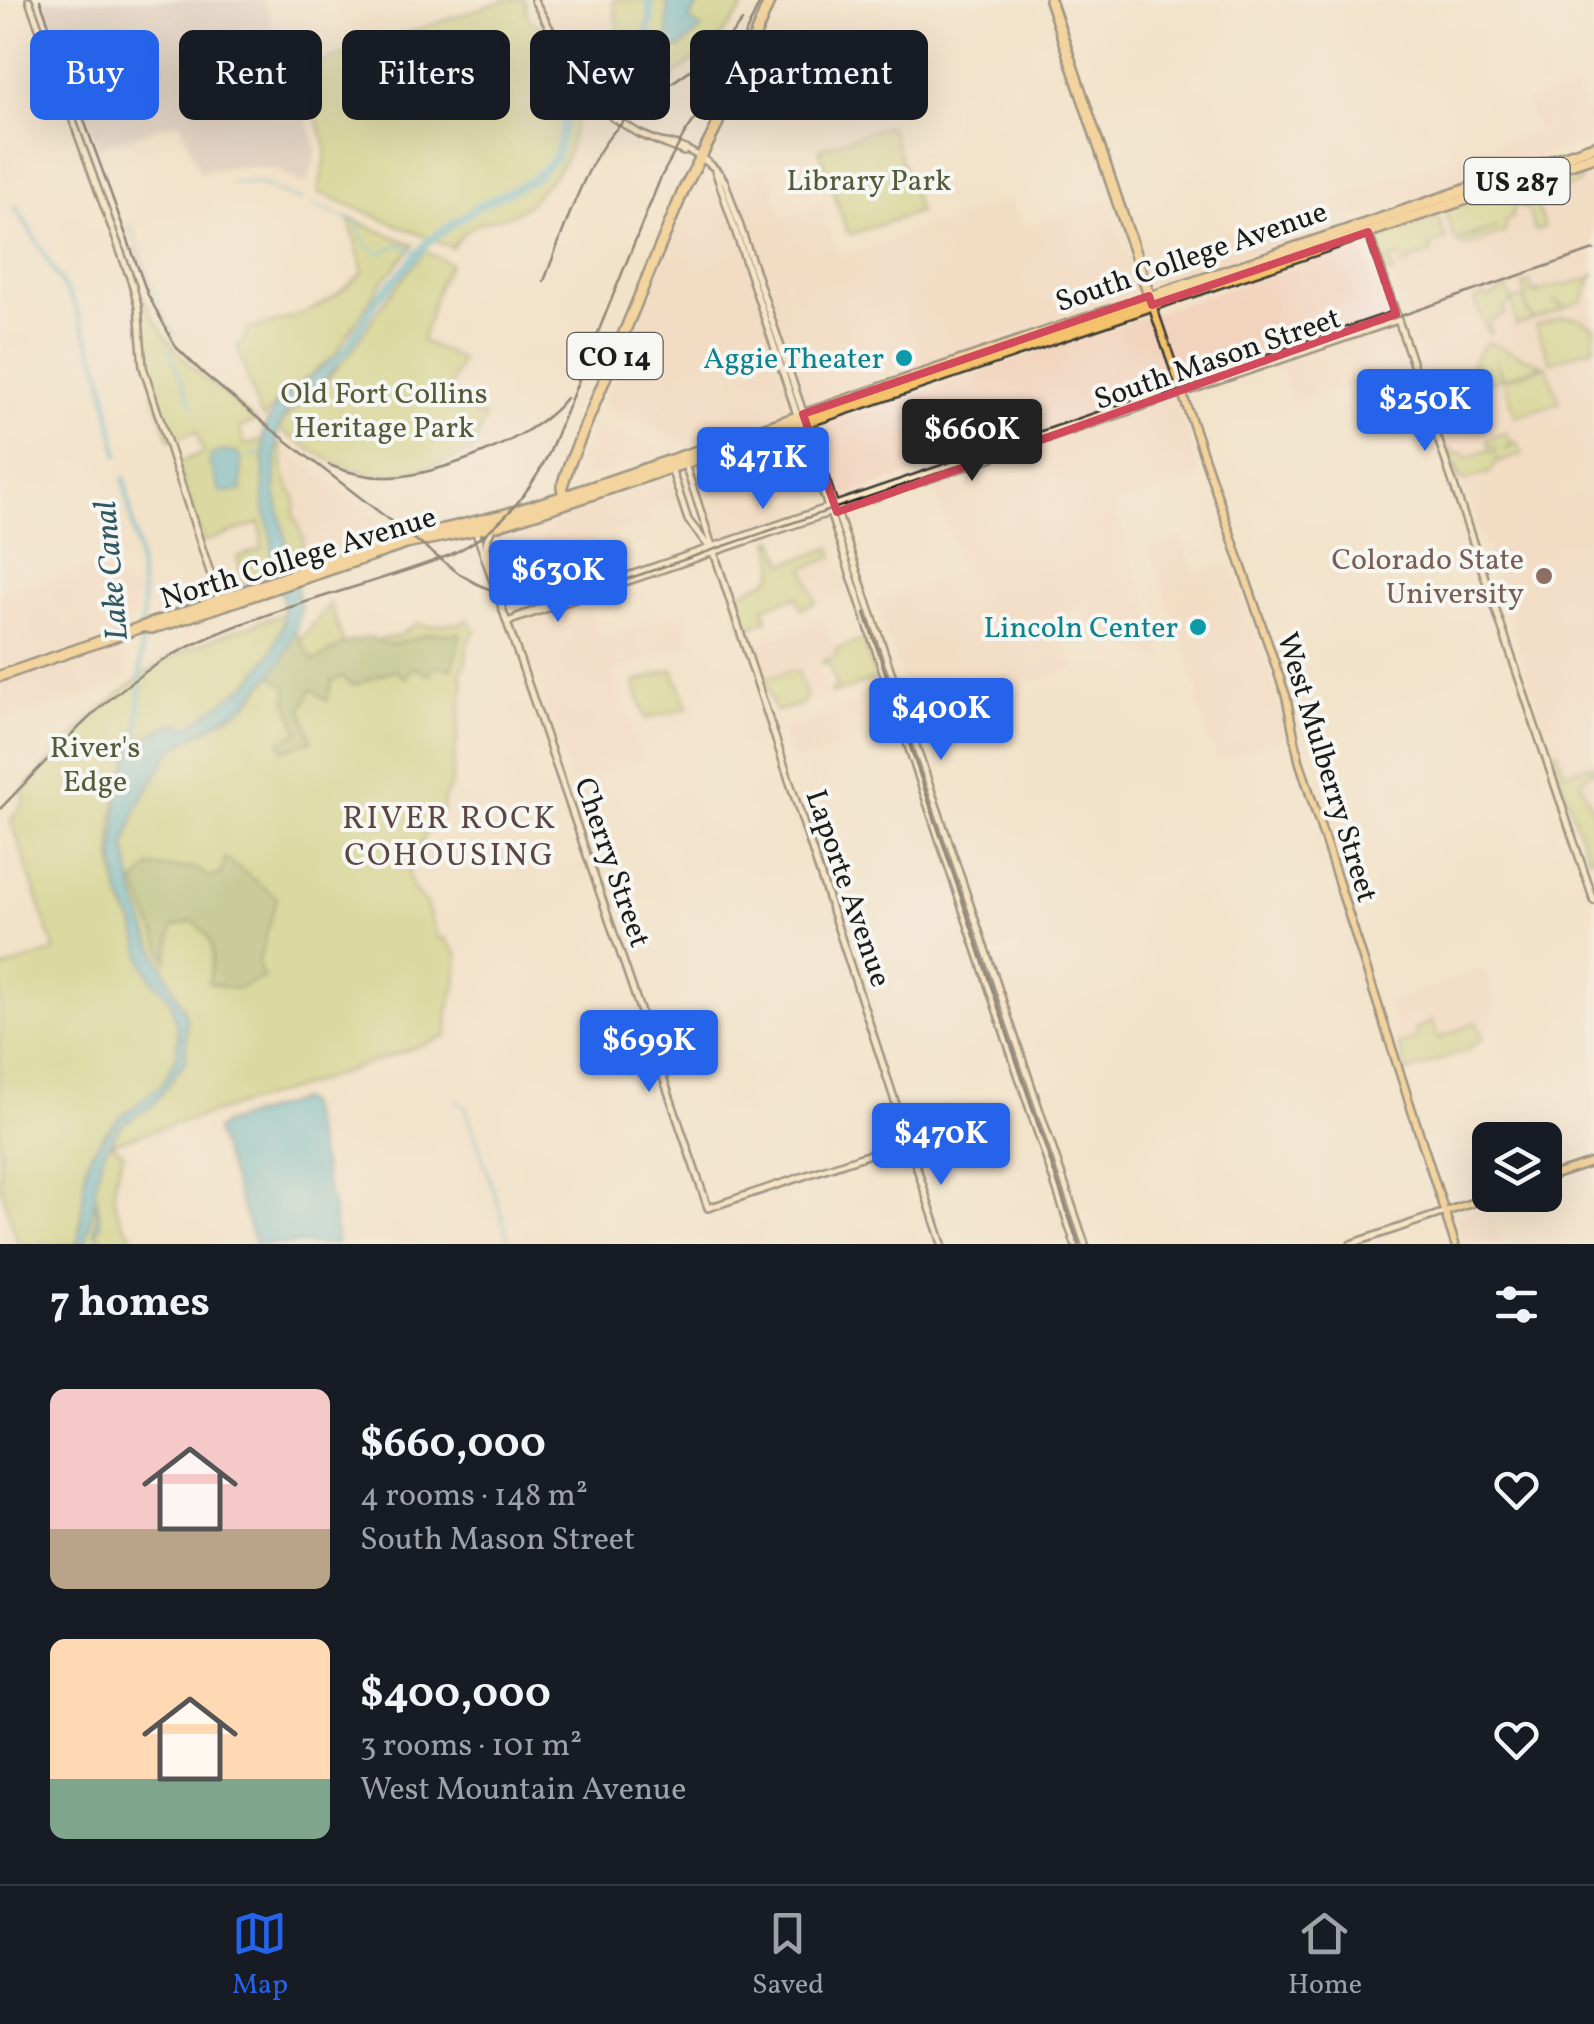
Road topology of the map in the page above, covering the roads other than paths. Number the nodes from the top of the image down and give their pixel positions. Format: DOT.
graph roads {
  1 [pos="29,0"];
  2 [pos="534,0"];
  3 [pos="770,0"];
  4 [pos="1050,0"];
  5 [pos="1594,146"];
  6 [pos="1594,156"];
  7 [pos="700,159"];
  8 [pos="1538,165"];
  9 [pos="1516,182"];
  10 [pos="1452,194"];
  11 [pos="1441,208"];
  12 [pos="1366,228"];
  13 [pos="1239,272"];
  14 [pos="1151,301"];
  15 [pos="1397,317"];
  16 [pos="1182,391"];
  17 [pos="801,419"];
  18 [pos="684,464"];
  19 [pos="569,465"];
  20 [pos="671,468"];
  21 [pos="564,500"];
  22 [pos="682,501"];
  23 [pos="836,509"];
  24 [pos="522,510"];
  25 [pos="828,512"];
  26 [pos="705,525"];
  27 [pos="474,526"];
  28 [pos="495,526"];
  29 [pos="711,551"];
  30 [pos="491,575"];
  31 [pos="220,602"];
  32 [pos="511,620"];
  33 [pos="0,676"];
  34 [pos="1594,901"];
  35 [pos="909,1140"];
  36 [pos="1594,1162"];
  37 [pos="1562,1172"];
  38 [pos="1472,1203"];
  39 [pos="1445,1212"];
  40 [pos="942,1244"];
  41 [pos="1074,1244"];
  42 [pos="1085,1244"];
  43 [pos="1350,1244"];
  44 [pos="1455,1244"];
  1 -- 31 [label="street"];
  2 -- 7 [label="street"];
  3 -- 7 [label="highway, CO 14"];
  4 -- 14 [label="highway"];
  5 -- 8 [label="highway, South College Avenue / US 287"];
  6 -- 9 [label="highway, South College Avenue / US 287"];
  7 -- 17 [label="street"];
  7 -- 19 [label="highway, CO 14"];
  8 -- 9 [label="highway"];
  8 -- 10 [label="highway, South College Avenue / US 287"];
  9 -- 11 [label="highway, South College Avenue / US 287"];
  10 -- 11 [label="highway"];
  10 -- 12 [label="highway, South College Avenue / US 287"];
  11 -- 12 [label="highway, South College Avenue / US 287"];
  12 -- 13 [label="highway, South College Avenue / US 287"];
  12 -- 13 [label="highway, South College Avenue / US 287"];
  12 -- 15 [label="street"];
  13 -- 14 [label="highway, South College Avenue / US 287"];
  13 -- 14 [label="highway, South College Avenue / US 287"];
  14 -- 16 [label="main road, West Mulberry Street"];
  14 -- 17 [label="highway, South College Avenue / US 287"];
  15 -- 16 [label="street, South Mason Street"];
  15 -- 34 [label="street"];
  16 -- 23 [label="street, South Mason Street"];
  16 -- 39 [label="main road, West Mulberry Street"];
  17 -- 18 [label="highway, North College Avenue / US 287"];
  17 -- 21 [label="highway, North College Avenue / US 287"];
  17 -- 23 [label="street"];
  17 -- 25 [label="street"];
  18 -- 20 [label="highway, North College Avenue / US 287"];
  18 -- 26 [label="street, Laporte Avenue"];
  19 -- 21 [label="highway, CO 14"];
  19 -- 24 [label="highway, CO 14"];
  20 -- 21 [label="highway, North College Avenue / US 287"];
  20 -- 22 [label="street, Laporte Avenue"];
  21 -- 24 [label="highway, North College Avenue / US 287"];
  21 -- 28 [label="highway, North College Avenue / US 287"];
  22 -- 26 [label="street"];
  22 -- 29 [label="street, Laporte Avenue"];
  23 -- 25 [label="street, South Mason Street"];
  23 -- 42 [label="street"];
  24 -- 27 [label="highway, North College Avenue / US 287"];
  25 -- 29 [label="street, South Mason Street"];
  25 -- 41 [label="street"];
  26 -- 29 [label="street, Laporte Avenue"];
  27 -- 28 [label="highway, North College Avenue / US 287"];
  27 -- 30 [label="street, Cherry Street"];
  27 -- 31 [label="highway, North College Avenue / US 287"];
  28 -- 30 [label="street"];
  29 -- 32 [label="street, South Mason Street"];
  29 -- 35 [label="street, Laporte Avenue"];
  30 -- 32 [label="street, Cherry Street"];
  31 -- 33 [label="highway, North College Avenue / US 287"];
  32 -- 35 [label="street, Cherry Street"];
  35 -- 40 [label="street, Laporte Avenue"];
  36 -- 37 [label="main road"];
  38 -- 39 [label="main road"];
  39 -- 43 [label="street"];
  39 -- 44 [label="main road, West Mulberry Street"];
}
